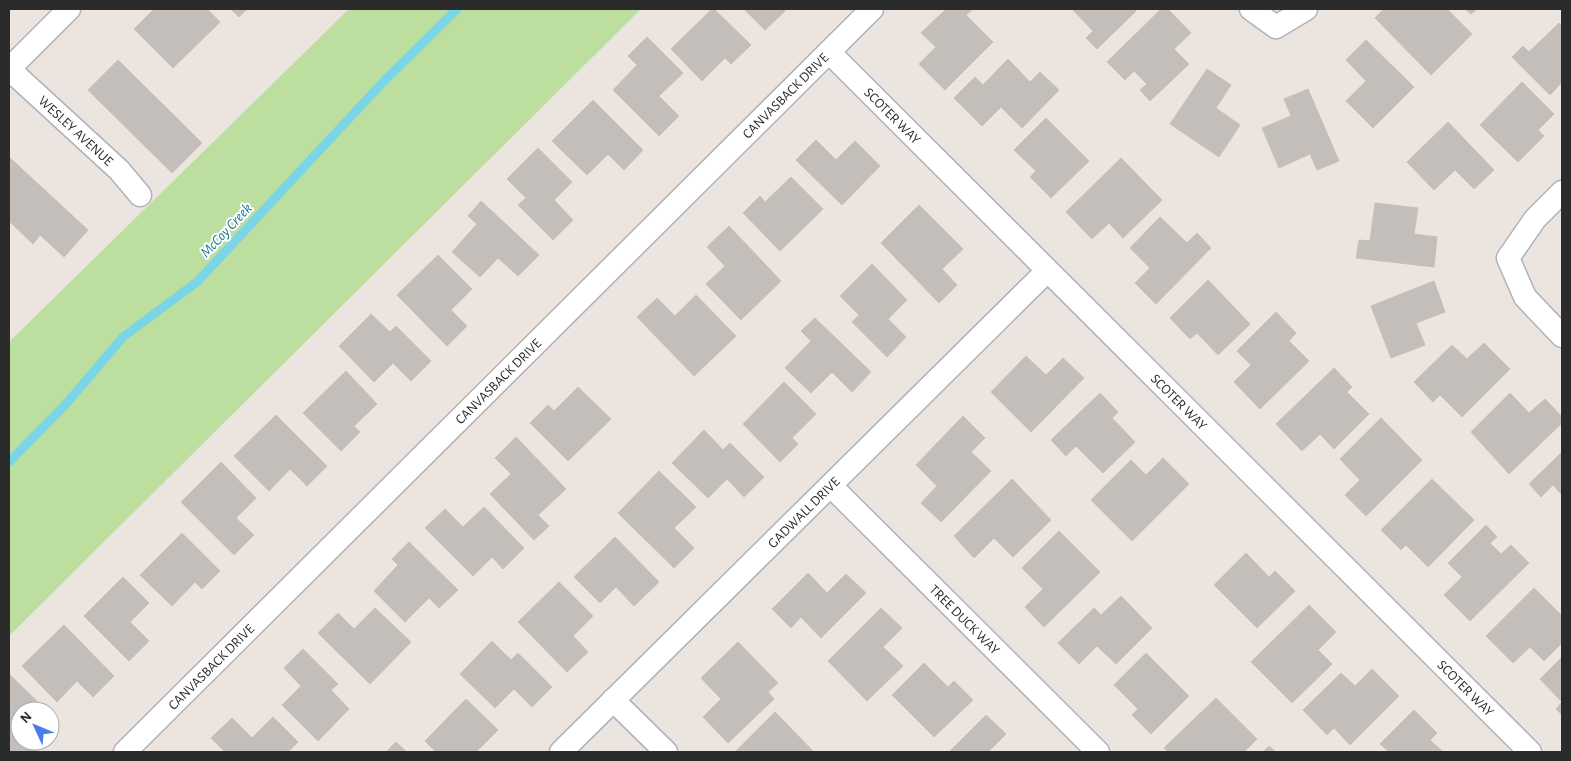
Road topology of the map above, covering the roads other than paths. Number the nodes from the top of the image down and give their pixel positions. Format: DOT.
graph roads {
  1 [pos="69,9"];
  2 [pos="872,9"];
  3 [pos="1251,9"];
  4 [pos="1306,9"];
  5 [pos="829,52"];
  6 [pos="9,69"];
  7 [pos="1562,192"];
  8 [pos="140,195"];
  9 [pos="1046,271"];
  10 [pos="1562,336"];
  11 [pos="831,486"];
  12 [pos="613,700"];
  13 [pos="125,752"];
  14 [pos="561,752"];
  15 [pos="666,752"];
  16 [pos="1098,752"];
  17 [pos="1530,752"];
  1 -- 6 [label="street"];
  2 -- 5 [label="street, CANVASBACK DRIVE"];
  3 -- 4 [label="street"];
  5 -- 9 [label="street, SCOTER WAY"];
  5 -- 13 [label="street, CANVASBACK DRIVE"];
  6 -- 8 [label="street, WESLEY AVENUE"];
  7 -- 10 [label="street"];
  9 -- 11 [label="street, GADWALL DRIVE"];
  9 -- 17 [label="street, SCOTER WAY"];
  11 -- 12 [label="street, GADWALL DRIVE"];
  11 -- 16 [label="street, TREE DUCK WAY"];
  12 -- 14 [label="street, GADWALL DRIVE"];
  12 -- 15 [label="street"];
}
